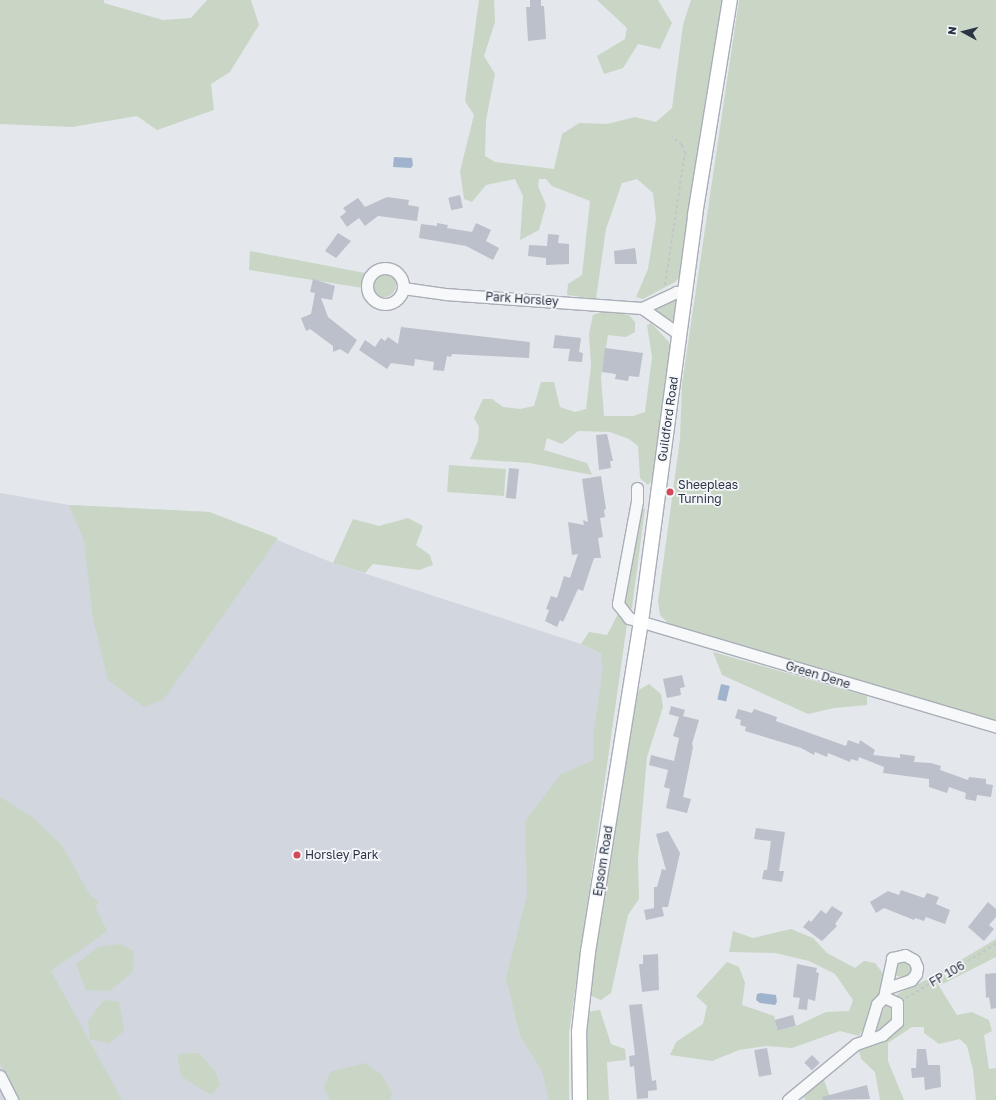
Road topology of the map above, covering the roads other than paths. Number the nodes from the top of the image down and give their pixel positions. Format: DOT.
graph roads {
  1 [pos="730,0"];
  2 [pos="403,288"];
  3 [pos="685,292"];
  4 [pos="642,308"];
  5 [pos="679,334"];
  6 [pos="637,488"];
  7 [pos="641,622"];
  8 [pos="996,727"];
  9 [pos="866,1039"];
  10 [pos="0,1076"];
  11 [pos="12,1100"];
  12 [pos="580,1100"];
  13 [pos="788,1100"];
  1 -- 3 [label="main road, Guildford Road"];
  2 -- 4 [label="street, Park Horsley"];
  3 -- 4 [label="street, Park Horsley"];
  3 -- 5 [label="main road, Guildford Road"];
  4 -- 5 [label="street"];
  5 -- 7 [label="main road, Guildford Road"];
  6 -- 7 [label="street, Green Dene"];
  7 -- 8 [label="street, Green Dene"];
  7 -- 12 [label="main road, Epsom Road"];
  9 -- 9 [label="street"];
  9 -- 13 [label="street"];
  10 -- 11 [label="street"];
}
